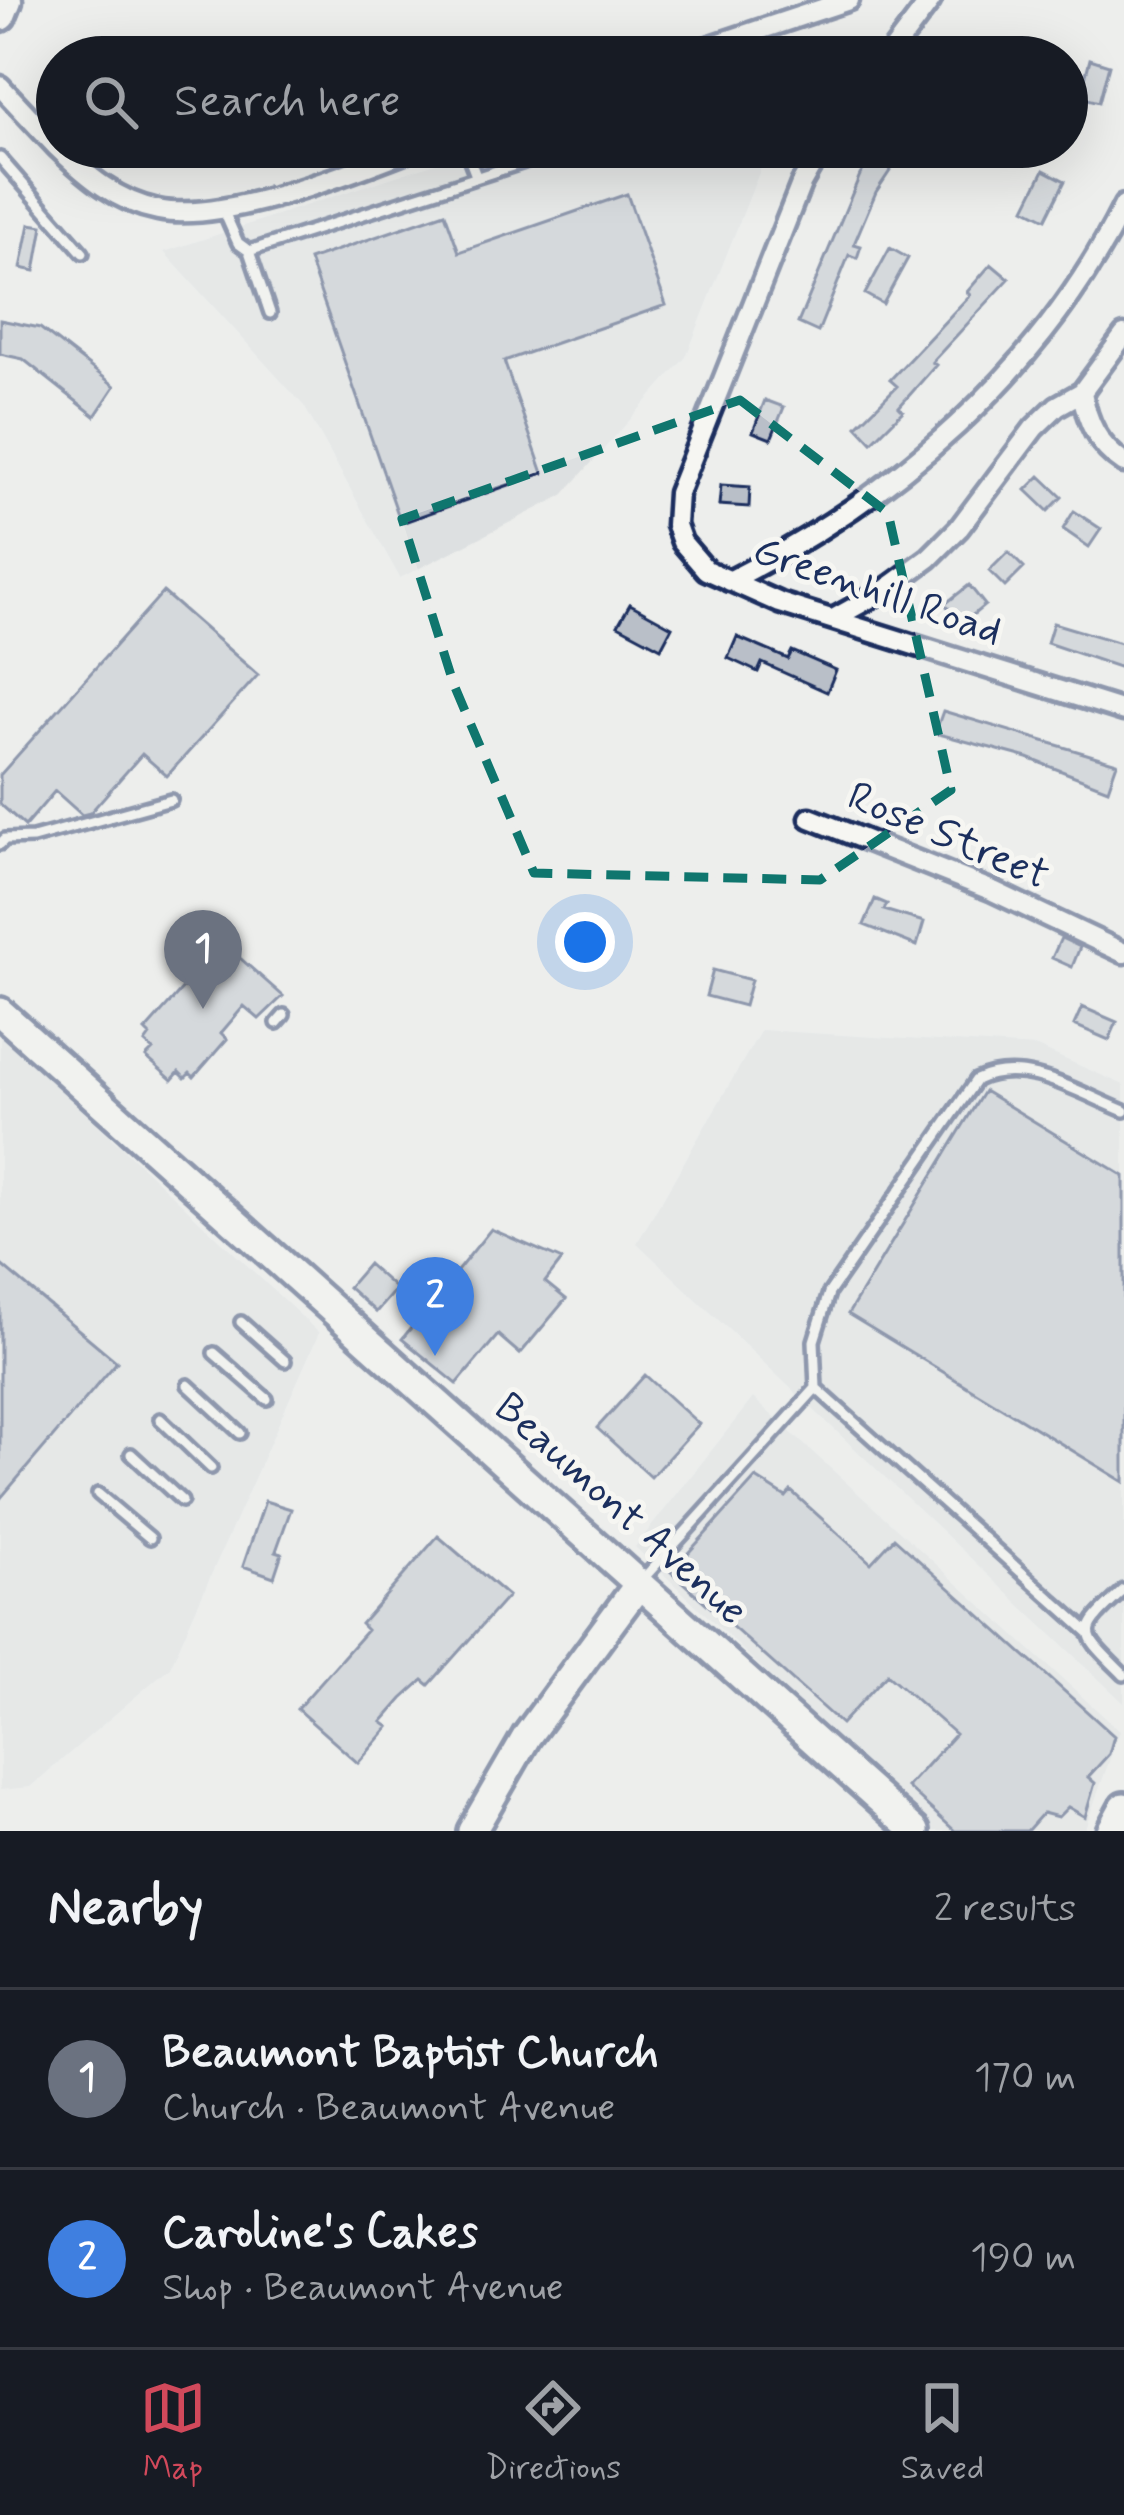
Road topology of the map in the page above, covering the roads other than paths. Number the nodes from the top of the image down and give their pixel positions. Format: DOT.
graph roads {
  1 [pos="6,0"];
  2 [pos="849,0"];
  3 [pos="932,0"];
  4 [pos="0,15"];
  5 [pos="742,36"];
  6 [pos="904,36"];
  7 [pos="0,86"];
  8 [pos="36,125"];
  9 [pos="0,158"];
  10 [pos="80,168"];
  11 [pos="357,168"];
  12 [pos="473,168"];
  13 [pos="501,168"];
  14 [pos="810,168"];
  15 [pos="476,176"];
  16 [pos="1124,205"];
  17 [pos="222,207"];
  18 [pos="249,251"];
  19 [pos="83,253"];
  20 [pos="270,313"];
  21 [pos="1124,335"];
  22 [pos="1082,392"];
  23 [pos="1124,463"];
  24 [pos="729,580"];
  25 [pos="833,619"];
  26 [pos="1124,711"];
  27 [pos="171,800"];
  28 [pos="810,818"];
  29 [pos="2,839"];
  30 [pos="1124,952"];
  31 [pos="0,1012"];
  32 [pos="1124,1112"];
  33 [pos="241,1322"];
  34 [pos="214,1353"];
  35 [pos="285,1360"];
  36 [pos="188,1385"];
  37 [pos="816,1388"];
  38 [pos="267,1399"];
  39 [pos="160,1419"];
  40 [pos="240,1433"];
  41 [pos="131,1454"];
  42 [pos="211,1468"];
  43 [pos="98,1494"];
  44 [pos="182,1501"];
  45 [pos="150,1538"];
  46 [pos="639,1584"];
  47 [pos="1124,1590"];
  48 [pos="1088,1632"];
  49 [pos="1124,1675"];
  50 [pos="1124,1808"];
  51 [pos="472,1831"];
  52 [pos="915,1831"];
  53 [pos="1111,1831"];
  1 -- 4 [label="main road"];
  2 -- 5 [label="street"];
  3 -- 6 [label="street"];
  7 -- 8 [label="street"];
  9 -- 19 [label="lane"];
  10 -- 17 [label="street"];
  11 -- 17 [label="street"];
  12 -- 15 [label="lane"];
  13 -- 15 [label="lane"];
  14 -- 24 [label="street, Greenhill Road"];
  15 -- 18 [label="lane"];
  16 -- 24 [label="street"];
  17 -- 18 [label="lane"];
  18 -- 20 [label="lane"];
  21 -- 22 [label="street"];
  22 -- 23 [label="street"];
  22 -- 25 [label="street"];
  24 -- 25 [label="street, Greenhill Road"];
  25 -- 26 [label="street, Greenhill Road"];
  27 -- 29 [label="lane"];
  28 -- 30 [label="street, Rose Street"];
  31 -- 46 [label="street, Beaumont Avenue"];
  32 -- 37 [label="lane"];
  33 -- 35 [label="lane"];
  34 -- 38 [label="lane"];
  36 -- 40 [label="lane"];
  37 -- 46 [label="lane"];
  37 -- 48 [label="lane"];
  39 -- 42 [label="lane"];
  41 -- 44 [label="lane"];
  43 -- 45 [label="lane"];
  46 -- 51 [label="street"];
  46 -- 52 [label="street, Beaumont Avenue"];
  47 -- 48 [label="lane"];
  48 -- 49 [label="lane"];
  50 -- 53 [label="street"];
}
